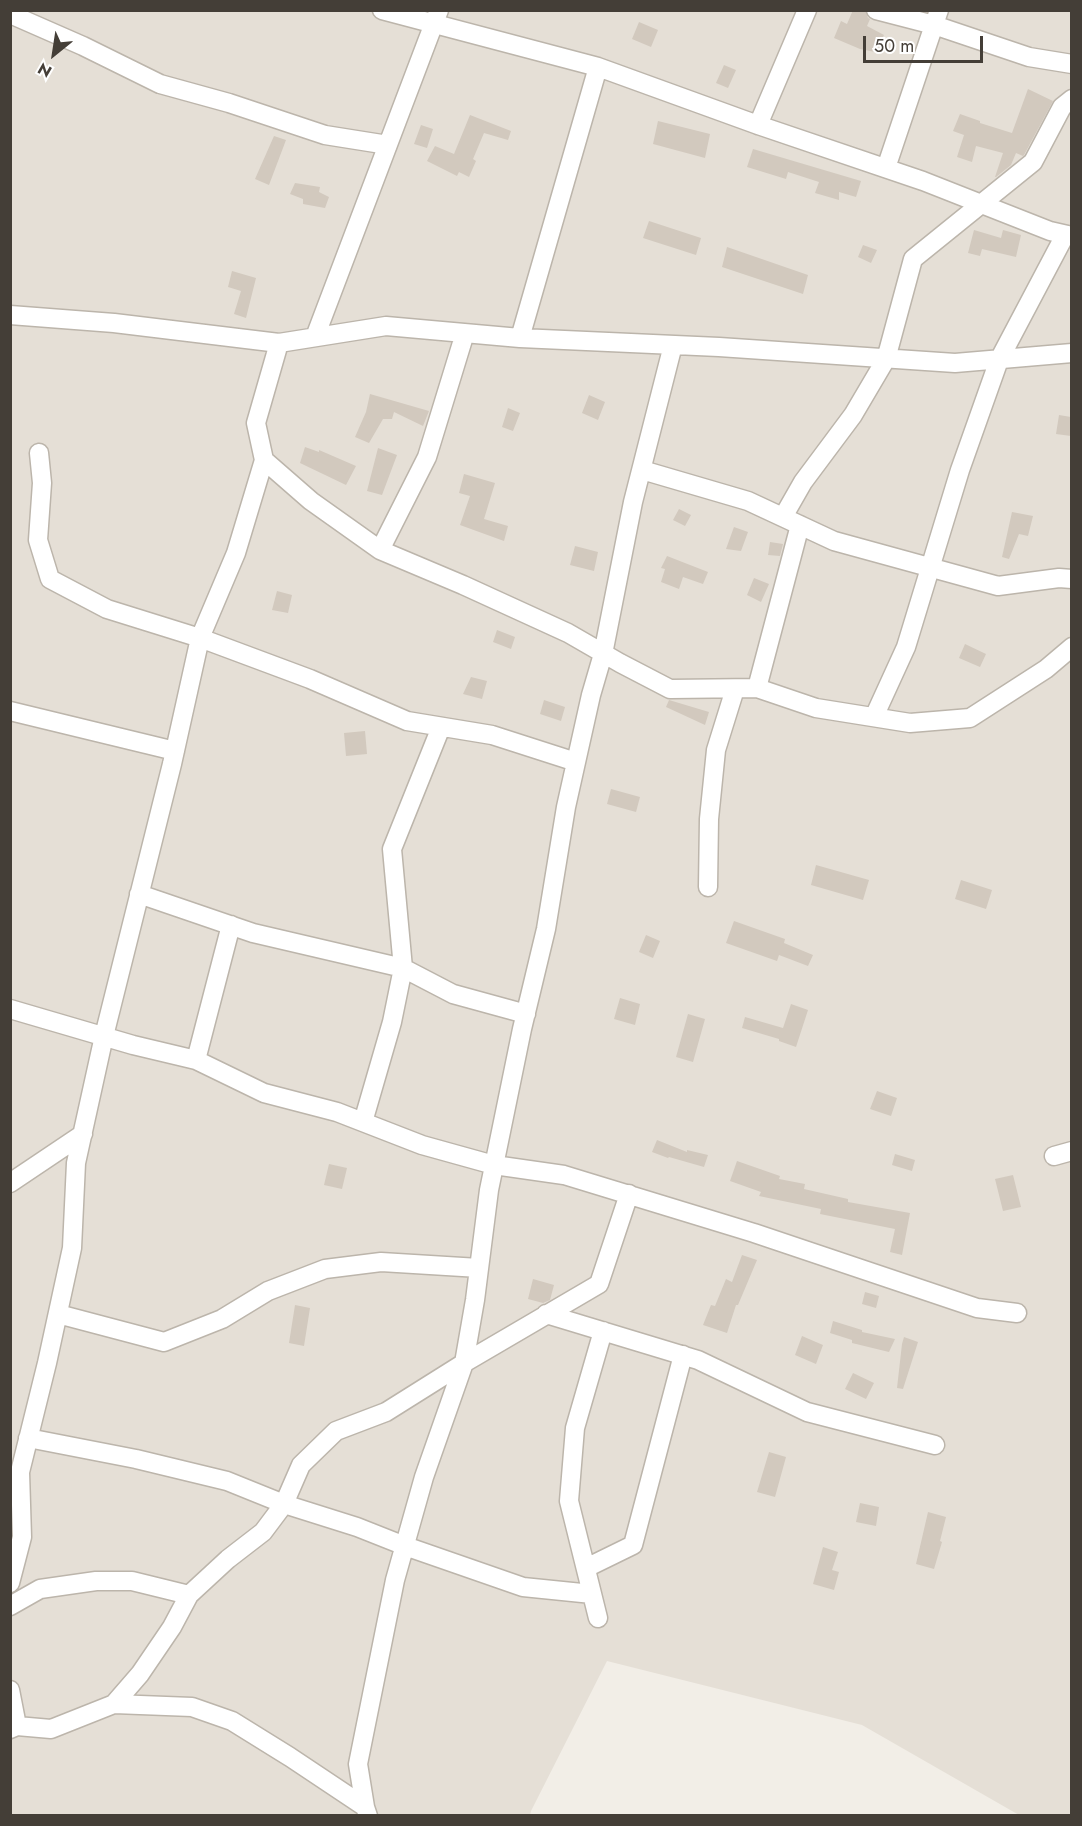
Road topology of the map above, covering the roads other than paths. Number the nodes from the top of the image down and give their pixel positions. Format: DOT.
graph roads {
  1 [pos="382,10"];
  2 [pos="807,10"];
  3 [pos="876,10"];
  4 [pos="10,14"];
  5 [pos="436,17"];
  6 [pos="937,18"];
  7 [pos="1071,64"];
  8 [pos="598,67"];
  9 [pos="1071,99"];
  10 [pos="758,125"];
  11 [pos="388,145"];
  12 [pos="886,168"];
  13 [pos="981,204"];
  14 [pos="1068,236"];
  15 [pos="10,315"];
  16 [pos="465,333"];
  17 [pos="315,337"];
  18 [pos="520,338"];
  19 [pos="279,343"];
  20 [pos="674,345"];
  21 [pos="1071,353"];
  22 [pos="886,359"];
  23 [pos="999,360"];
  24 [pos="39,453"];
  25 [pos="264,460"];
  26 [pos="642,470"];
  27 [pos="791,521"];
  28 [pos="380,550"];
  29 [pos="931,568"];
  30 [pos="1071,579"];
  31 [pos="200,638"];
  32 [pos="1071,647"];
  33 [pos="603,654"];
  34 [pos="735,688"];
  35 [pos="757,688"];
  36 [pos="10,711"];
  37 [pos="874,717"];
  38 [pos="441,727"];
  39 [pos="175,751"];
  40 [pos="576,762"];
  41 [pos="708,887"];
  42 [pos="139,894"];
  43 [pos="231,925"];
  44 [pos="403,968"];
  45 [pos="10,1009"];
  46 [pos="526,1014"];
  47 [pos="104,1036"];
  48 [pos="196,1060"];
  49 [pos="363,1122"];
  50 [pos="83,1134"];
  51 [pos="494,1165"];
  52 [pos="10,1183"];
  53 [pos="629,1194"];
  54 [pos="479,1268"];
  55 [pos="1017,1313"];
  56 [pos="58,1314"];
  57 [pos="546,1314"];
  58 [pos="603,1331"];
  59 [pos="683,1356"];
  60 [pos="464,1363"];
  61 [pos="28,1438"];
  62 [pos="935,1444"];
  63 [pos="284,1504"];
  64 [pos="405,1546"];
  65 [pos="586,1568"];
  66 [pos="10,1583"];
  67 [pos="592,1594"];
  68 [pos="189,1595"];
  69 [pos="10,1606"];
  70 [pos="598,1618"];
  71 [pos="10,1690"];
  72 [pos="114,1704"];
  73 [pos="14,1727"];
  74 [pos="367,1811"];
  1 -- 5 [label="street"];
  2 -- 10 [label="street"];
  3 -- 6 [label="street"];
  4 -- 11 [label="street"];
  5 -- 8 [label="street"];
  5 -- 11 [label="street"];
  6 -- 7 [label="street"];
  6 -- 12 [label="street"];
  8 -- 10 [label="street"];
  8 -- 18 [label="street"];
  9 -- 13 [label="street"];
  10 -- 12 [label="street"];
  11 -- 17 [label="street"];
  12 -- 13 [label="street"];
  13 -- 14 [label="street"];
  13 -- 22 [label="street"];
  14 -- 23 [label="street"];
  15 -- 19 [label="street"];
  16 -- 17 [label="street"];
  16 -- 18 [label="street"];
  16 -- 28 [label="street"];
  17 -- 19 [label="street"];
  18 -- 20 [label="street"];
  19 -- 25 [label="street"];
  20 -- 22 [label="street"];
  20 -- 26 [label="street"];
  21 -- 23 [label="street"];
  22 -- 23 [label="street"];
  22 -- 27 [label="street"];
  23 -- 29 [label="street"];
  24 -- 31 [label="street"];
  25 -- 28 [label="street"];
  25 -- 31 [label="street"];
  26 -- 27 [label="street"];
  26 -- 33 [label="street"];
  27 -- 29 [label="street"];
  27 -- 35 [label="street"];
  28 -- 33 [label="street"];
  29 -- 30 [label="street"];
  29 -- 37 [label="street"];
  31 -- 38 [label="street"];
  31 -- 39 [label="street"];
  32 -- 37 [label="street"];
  33 -- 34 [label="street"];
  33 -- 40 [label="street"];
  34 -- 35 [label="street"];
  34 -- 41 [label="street"];
  35 -- 37 [label="street"];
  36 -- 39 [label="street"];
  38 -- 40 [label="street"];
  38 -- 44 [label="street"];
  39 -- 42 [label="street"];
  40 -- 46 [label="street"];
  42 -- 43 [label="street"];
  42 -- 47 [label="street"];
  43 -- 44 [label="street"];
  43 -- 48 [label="street"];
  44 -- 46 [label="street"];
  44 -- 49 [label="street"];
  45 -- 47 [label="street"];
  46 -- 51 [label="street"];
  47 -- 48 [label="street"];
  47 -- 50 [label="street"];
  48 -- 49 [label="street"];
  49 -- 51 [label="street"];
  50 -- 52 [label="street"];
  50 -- 56 [label="street"];
  51 -- 53 [label="street"];
  51 -- 54 [label="street"];
  53 -- 55 [label="street"];
  53 -- 57 [label="street"];
  54 -- 56 [label="street"];
  54 -- 60 [label="street"];
  56 -- 61 [label="street"];
  57 -- 58 [label="street"];
  57 -- 60 [label="street"];
  58 -- 59 [label="street"];
  58 -- 65 [label="street"];
  59 -- 62 [label="street"];
  59 -- 65 [label="street"];
  60 -- 63 [label="street"];
  60 -- 64 [label="street"];
  61 -- 63 [label="street"];
  61 -- 66 [label="street"];
  63 -- 64 [label="street"];
  63 -- 68 [label="street"];
  64 -- 67 [label="street"];
  64 -- 74 [label="street"];
  65 -- 67 [label="street"];
  67 -- 70 [label="street"];
  68 -- 69 [label="street"];
  68 -- 72 [label="street"];
  71 -- 73 [label="street"];
  72 -- 73 [label="street"];
  72 -- 74 [label="street"];
}
